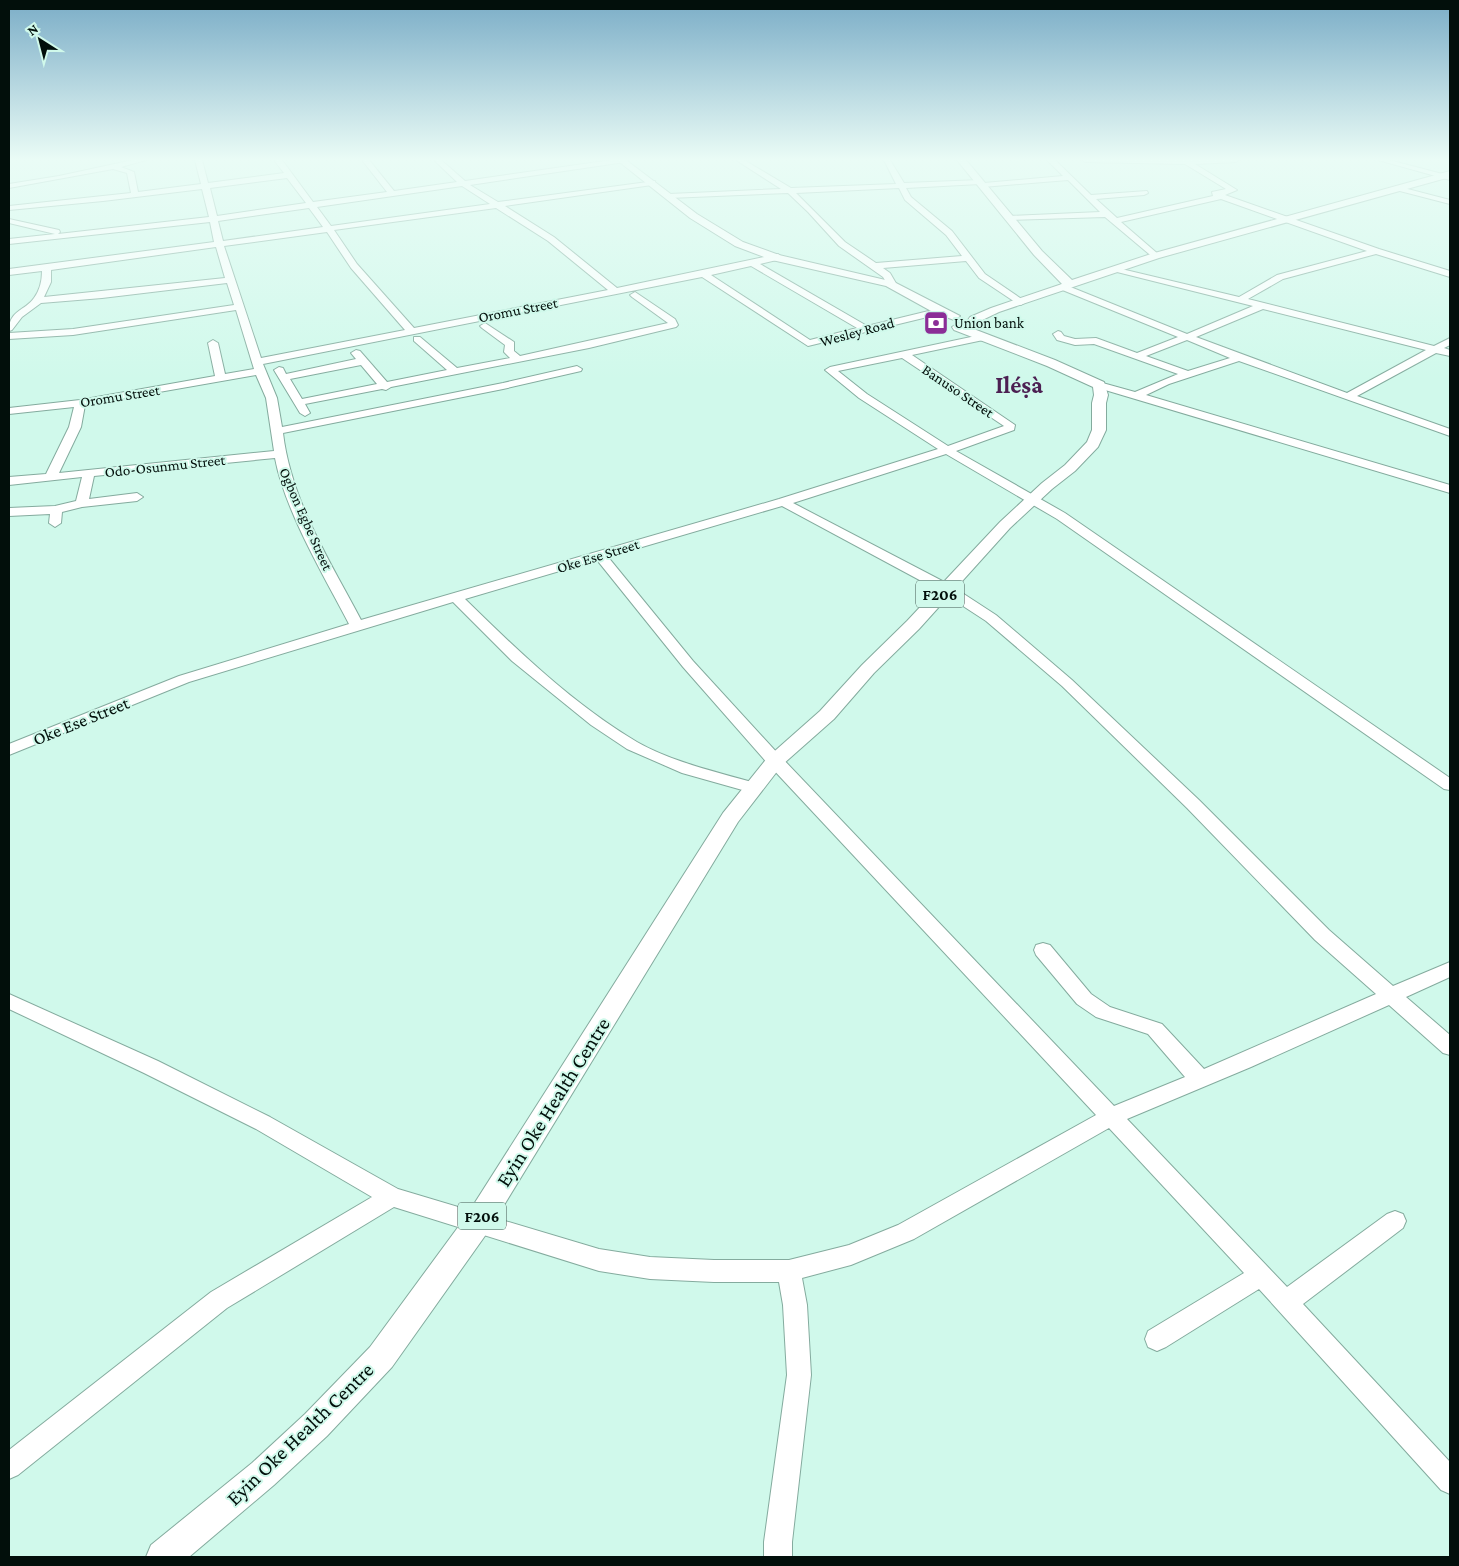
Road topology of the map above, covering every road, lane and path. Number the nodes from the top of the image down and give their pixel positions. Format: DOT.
graph roads {
  1 [pos="60,233"];
  2 [pos="86,233"];
  3 [pos="217,233"];
  4 [pos="294,233"];
  5 [pos="332,233"];
  6 [pos="541,233"];
  7 [pos="721,233"];
  8 [pos="832,233"];
  9 [pos="949,233"];
  10 [pos="1021,233"];
  11 [pos="1129,233"];
  12 [pos="1233,233"];
  13 [pos="1326,233"];
  14 [pos="68,235"];
  15 [pos="9,242"];
  16 [pos="219,244"];
  17 [pos="1376,251"];
  18 [pos="1155,256"];
  19 [pos="778,257"];
  20 [pos="969,258"];
  21 [pos="753,263"];
  22 [pos="875,266"];
  23 [pos="47,268"];
  24 [pos="1116,269"];
  25 [pos="9,272"];
  26 [pos="704,274"];
  27 [pos="1450,274"];
  28 [pos="232,280"];
  29 [pos="714,280"];
  30 [pos="892,285"];
  31 [pos="1066,286"];
  32 [pos="615,291"];
  33 [pos="635,295"];
  34 [pos="38,300"];
  35 [pos="1240,301"];
  36 [pos="1021,302"];
  37 [pos="1262,306"];
  38 [pos="995,310"];
  39 [pos="241,314"];
  40 [pos="952,318"];
  41 [pos="974,322"];
  42 [pos="485,326"];
  43 [pos="9,328"];
  44 [pos="865,329"];
  45 [pos="1058,334"];
  46 [pos="414,335"];
  47 [pos="9,336"];
  48 [pos="1189,336"];
  49 [pos="983,337"];
  50 [pos="1450,341"];
  51 [pos="213,343"];
  52 [pos="1433,349"];
  53 [pos="1450,353"];
  54 [pos="905,355"];
  55 [pos="1137,356"];
  56 [pos="360,357"];
  57 [pos="1239,358"];
  58 [pos="518,359"];
  59 [pos="259,366"];
  60 [pos="577,368"];
  61 [pos="281,372"];
  62 [pos="455,372"];
  63 [pos="1186,374"];
  64 [pos="221,379"];
  65 [pos="1099,385"];
  66 [pos="1314,385"];
  67 [pos="386,387"];
  68 [pos="1333,392"];
  69 [pos="1138,395"];
  70 [pos="1346,396"];
  71 [pos="300,402"];
  72 [pos="80,403"];
  73 [pos="9,412"];
  74 [pos="310,425"];
  75 [pos="1010,428"];
  76 [pos="278,431"];
  77 [pos="1450,433"];
  78 [pos="947,450"];
  79 [pos="280,454"];
  80 [pos="88,474"];
  81 [pos="50,478"];
  82 [pos="9,481"];
  83 [pos="1450,489"];
  84 [pos="137,497"];
  85 [pos="1031,500"];
  86 [pos="783,502"];
  87 [pos="81,503"];
  88 [pos="56,510"];
  89 [pos="9,512"];
  90 [pos="55,523"];
  91 [pos="600,555"];
  92 [pos="945,588"];
  93 [pos="456,598"];
  94 [pos="357,626"];
  95 [pos="1247,646"];
  96 [pos="1273,664"];
  97 [pos="9,750"];
  98 [pos="775,761"];
  99 [pos="1450,784"];
  100 [pos="751,791"];
  101 [pos="1043,950"];
  102 [pos="1450,969"];
  103 [pos="1391,995"];
  104 [pos="9,1001"];
  105 [pos="1450,1047"];
  106 [pos="1200,1079"];
  107 [pos="1110,1117"];
  108 [pos="392,1197"];
  109 [pos="1394,1221"];
  110 [pos="477,1224"];
  111 [pos="789,1271"];
  112 [pos="1261,1275"];
  113 [pos="1286,1302"];
  114 [pos="1156,1338"];
  115 [pos="9,1466"];
  116 [pos="1450,1481"];
  117 [pos="163,1557"];
  118 [pos="778,1557"];
  1 -- 14 [label="street"];
  2 -- 14 [label="street"];
  3 -- 16 [label="street, Ogbon Egbe Street"];
  4 -- 16 [label="street"];
  5 -- 46 [label="street"];
  6 -- 32 [label="street"];
  7 -- 19 [label="main road"];
  8 -- 22 [label="street"];
  9 -- 20 [label="street"];
  10 -- 31 [label="main road"];
  11 -- 18 [label="street"];
  12 -- 18 [label="main road"];
  13 -- 17 [label="street"];
  14 -- 15 [label="street"];
  16 -- 23 [label="street"];
  16 -- 28 [label="street, Ogbon Egbe Street"];
  17 -- 27 [label="street"];
  17 -- 35 [label="street"];
  18 -- 24 [label="main road"];
  19 -- 21 [label="street, Oromu Street"];
  19 -- 30 [label="main road"];
  20 -- 22 [label="street"];
  20 -- 36 [label="street"];
  21 -- 26 [label="street, Oromu Street"];
  21 -- 44 [label="street"];
  22 -- 30 [label="street"];
  23 -- 25 [label="street"];
  23 -- 34 [label="street"];
  24 -- 31 [label="main road"];
  24 -- 35 [label="street"];
  26 -- 29 [label="street, Wesley Road"];
  26 -- 32 [label="street, Oromu Street"];
  28 -- 34 [label="street"];
  28 -- 39 [label="street, Ogbon Egbe Street"];
  29 -- 33 [label="street"];
  29 -- 44 [label="street, Wesley Road"];
  30 -- 40 [label="main road"];
  31 -- 36 [label="main road"];
  31 -- 48 [label="street"];
  32 -- 46 [label="street, Oromu Street"];
  33 -- 42 [label="street"];
  33 -- 58 [label="street"];
  34 -- 43 [label="street"];
  35 -- 37 [label="street"];
  36 -- 38 [label="main road"];
  37 -- 48 [label="street"];
  37 -- 52 [label="street"];
  38 -- 40 [label="main road"];
  38 -- 41 [label="main road"];
  39 -- 47 [label="street"];
  39 -- 59 [label="street, Ogbon Egbe Street"];
  40 -- 41 [label="main road"];
  40 -- 44 [label="street, Wesley Road"];
  40 -- 49 [label="main road"];
  41 -- 49 [label="main road"];
  42 -- 46 [label="street"];
  42 -- 58 [label="street"];
  45 -- 55 [label="street"];
  46 -- 56 [label="street"];
  46 -- 59 [label="street, Oromu Street"];
  46 -- 62 [label="street"];
  48 -- 55 [label="street"];
  48 -- 57 [label="street"];
  49 -- 54 [label="street"];
  49 -- 65 [label="main road"];
  50 -- 52 [label="street"];
  51 -- 64 [label="street"];
  52 -- 53 [label="street"];
  52 -- 70 [label="street"];
  54 -- 75 [label="street, Banuso Street"];
  54 -- 78 [label="street, Wesley Road"];
  55 -- 63 [label="street"];
  56 -- 61 [label="street"];
  56 -- 67 [label="street"];
  57 -- 63 [label="street"];
  57 -- 66 [label="street"];
  58 -- 62 [label="street"];
  59 -- 61 [label="street"];
  59 -- 64 [label="street, Oromu Street"];
  59 -- 76 [label="street, Ogbon Egbe Street"];
  60 -- 74 [label="street"];
  61 -- 71 [label="street"];
  62 -- 67 [label="street"];
  63 -- 69 [label="street"];
  64 -- 72 [label="street, Oromu Street"];
  65 -- 69 [label="street"];
  65 -- 85 [label="main road, F206"];
  66 -- 68 [label="street"];
  67 -- 71 [label="street"];
  68 -- 70 [label="street"];
  69 -- 83 [label="street"];
  70 -- 77 [label="street"];
  71 -- 74 [label="street"];
  72 -- 73 [label="street, Oromu Street"];
  72 -- 81 [label="street"];
  74 -- 76 [label="street"];
  75 -- 78 [label="street, Oke Ese Street"];
  76 -- 79 [label="street, Ogbon Egbe Street"];
  78 -- 85 [label="street, Wesley Road"];
  78 -- 86 [label="street, Oke Ese Street"];
  79 -- 80 [label="street, Odo-Osunmu Street"];
  79 -- 94 [label="street, Ogbon Egbe Street"];
  80 -- 81 [label="street, Odo-Osunmu Street"];
  80 -- 87 [label="street"];
  81 -- 82 [label="street, Odo-Osunmu Street"];
  84 -- 87 [label="street"];
  85 -- 92 [label="main road, F206"];
  85 -- 95 [label="street, Wesley Road"];
  86 -- 91 [label="street, Oke Ese Street"];
  86 -- 92 [label="street"];
  87 -- 88 [label="street"];
  88 -- 89 [label="street"];
  88 -- 90 [label="street"];
  91 -- 93 [label="street, Oke Ese Street"];
  91 -- 98 [label="street"];
  92 -- 98 [label="main road, F206"];
  92 -- 103 [label="street"];
  93 -- 94 [label="street, Oke Ese Street"];
  93 -- 100 [label="street"];
  94 -- 97 [label="street, Oke Ese Street"];
  95 -- 96 [label="street"];
  96 -- 99 [label="street"];
  98 -- 100 [label="main road, F206"];
  98 -- 107 [label="street"];
  100 -- 110 [label="main road, Eyin Oke Health Centre / F206"];
  101 -- 106 [label="street"];
  102 -- 103 [label="street"];
  103 -- 105 [label="street"];
  103 -- 106 [label="street"];
  104 -- 108 [label="street"];
  106 -- 107 [label="street"];
  107 -- 111 [label="street"];
  107 -- 112 [label="street"];
  108 -- 110 [label="street"];
  108 -- 115 [label="street"];
  109 -- 113 [label="street"];
  110 -- 111 [label="street"];
  110 -- 117 [label="main road, Eyin Oke Health Centre / F206"];
  111 -- 118 [label="street"];
  112 -- 113 [label="street"];
  112 -- 114 [label="street"];
  113 -- 116 [label="street"];
}
